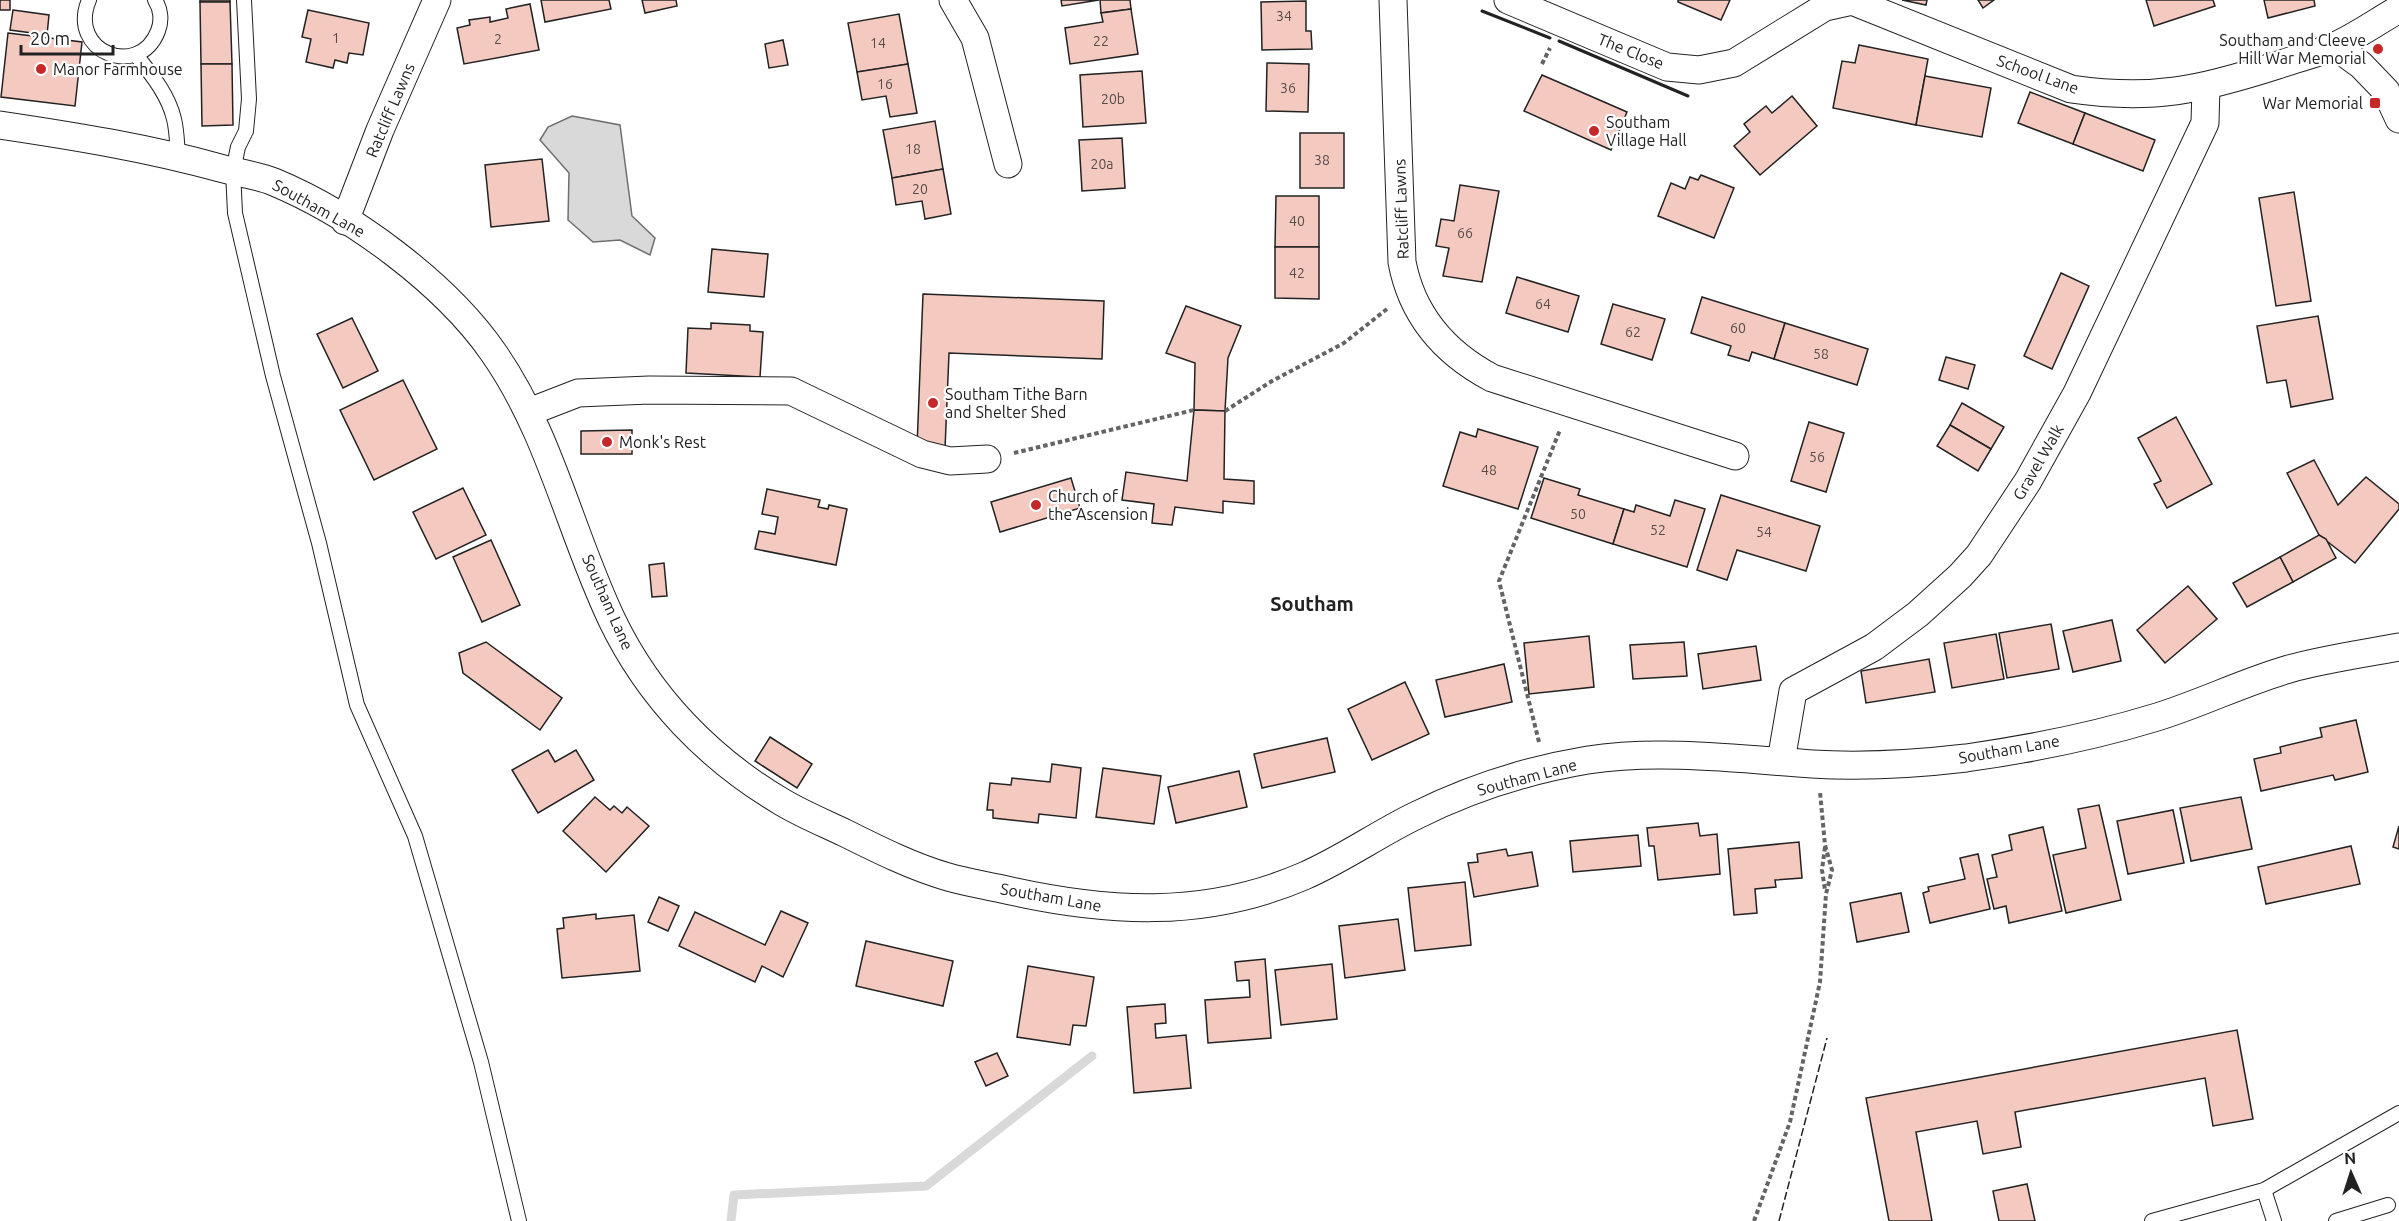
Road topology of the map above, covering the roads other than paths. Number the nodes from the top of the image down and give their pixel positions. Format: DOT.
graph roads {
  1 [pos="89,0"];
  2 [pos="155,0"];
  3 [pos="244,0"];
  4 [pos="437,0"];
  5 [pos="953,0"];
  6 [pos="1393,0"];
  7 [pos="1508,0"];
  8 [pos="1851,0"];
  9 [pos="2399,9"];
  10 [pos="2335,46"];
  11 [pos="136,55"];
  12 [pos="2206,87"];
  13 [pos="2399,119"];
  14 [pos="0,125"];
  15 [pos="178,156"];
  16 [pos="1008,164"];
  17 [pos="233,171"];
  18 [pos="345,221"];
  19 [pos="529,412"];
  20 [pos="1735,456"];
  21 [pos="987,459"];
  22 [pos="2399,647"];
  23 [pos="1781,761"];
  24 [pos="2399,1113"];
  25 [pos="2264,1190"];
  26 [pos="2388,1204"];
  27 [pos="519,1221"];
  28 [pos="2152,1221"];
  29 [pos="2274,1221"];
  30 [pos="2336,1221"];
  1 -- 11 [label="lane"];
  2 -- 11 [label="lane"];
  3 -- 17 [label="lane"];
  4 -- 18 [label="street, Ratcliff Lawns"];
  5 -- 16 [label="street"];
  6 -- 20 [label="street, Ratcliff Lawns"];
  7 -- 8 [label="street, The Close"];
  8 -- 12 [label="street, School Lane"];
  9 -- 10 [label="street, School Lane"];
  10 -- 12 [label="street, School Lane"];
  10 -- 13 [label="street"];
  11 -- 15 [label="lane"];
  12 -- 23 [label="street, Gravel Walk"];
  14 -- 15 [label="street, Southam Lane"];
  15 -- 17 [label="street, Southam Lane"];
  17 -- 18 [label="street, Southam Lane"];
  17 -- 27 [label="lane"];
  18 -- 19 [label="street, Southam Lane"];
  19 -- 21 [label="street"];
  19 -- 23 [label="street, Southam Lane"];
  22 -- 23 [label="street, Southam Lane"];
  24 -- 25 [label="lane"];
  25 -- 28 [label="lane"];
  25 -- 29 [label="lane"];
  26 -- 30 [label="lane"];
}
